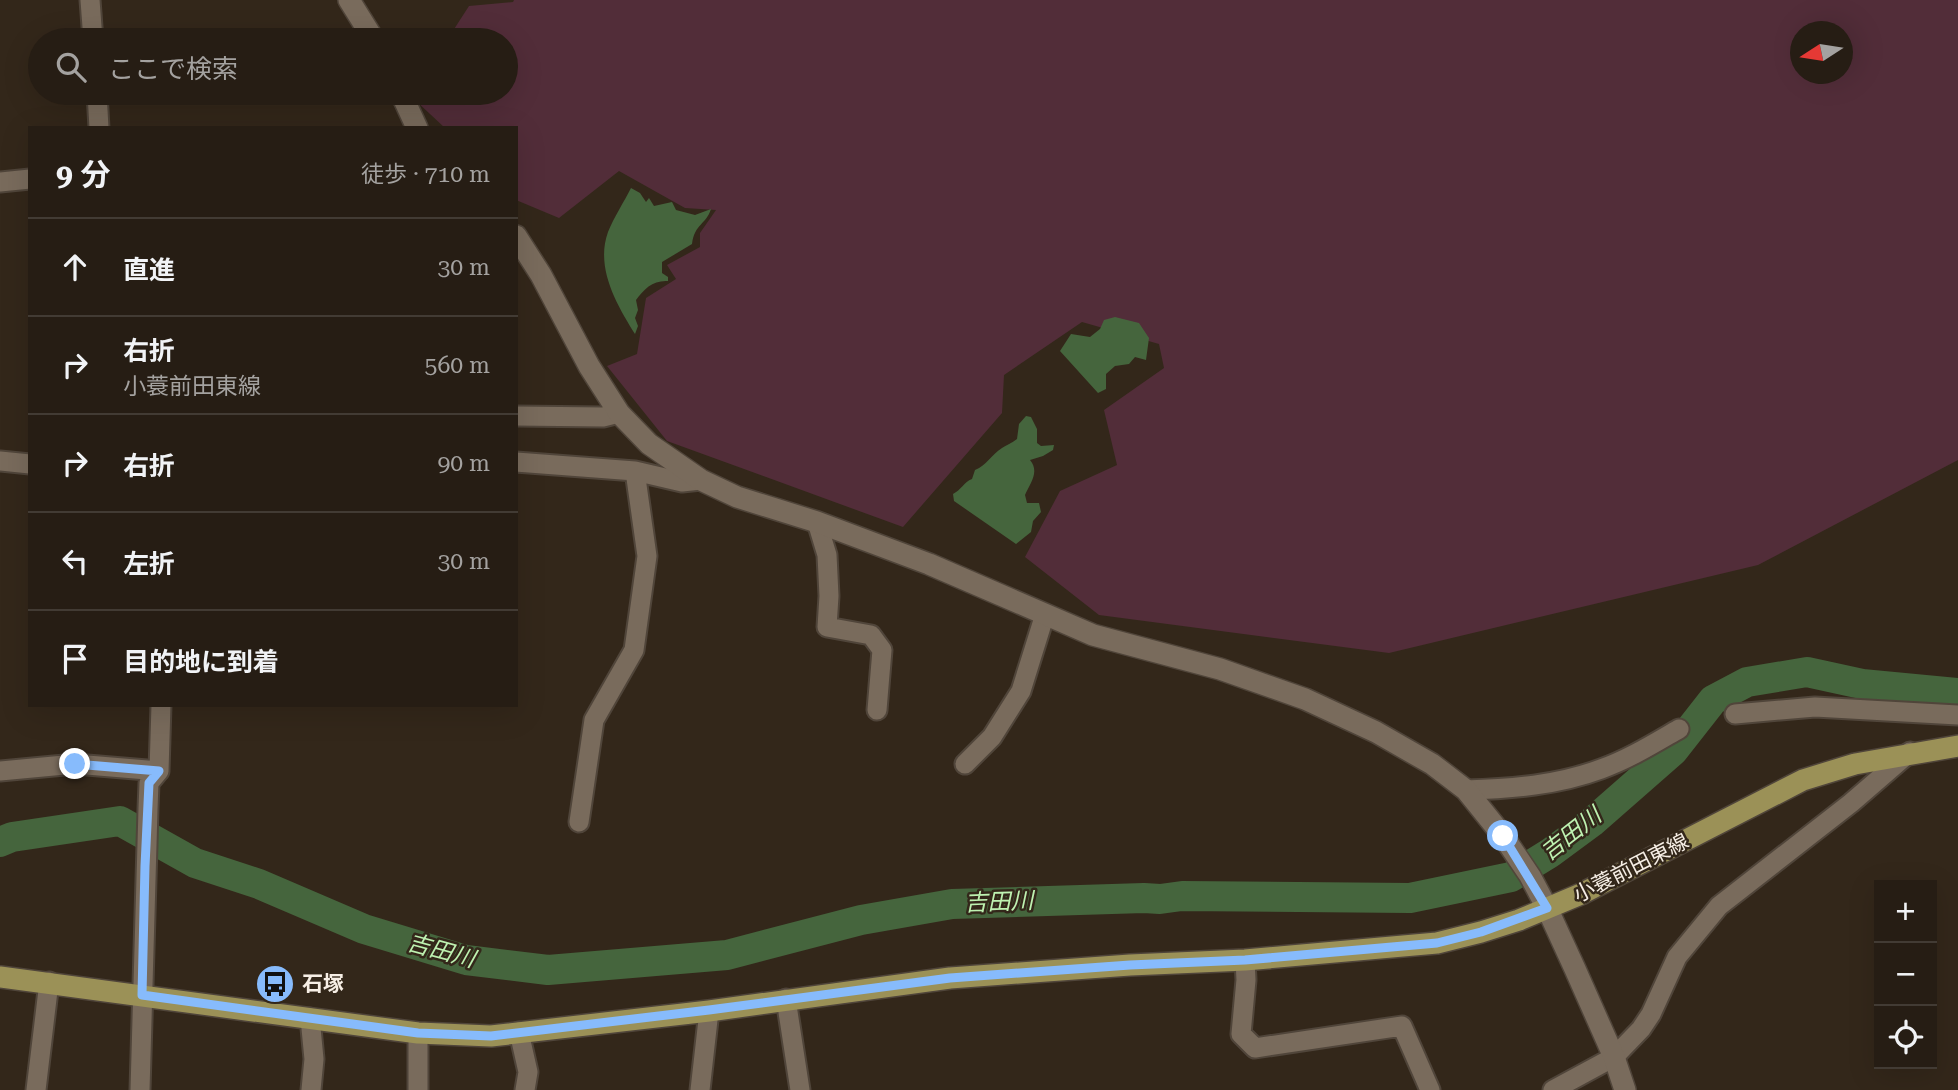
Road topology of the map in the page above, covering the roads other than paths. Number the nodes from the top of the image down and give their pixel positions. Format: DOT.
graph roads {
  1 [pos="90,0"];
  2 [pos="349,0"];
  3 [pos="92,28"];
  4 [pos="366,28"];
  5 [pos="98,105"];
  6 [pos="406,105"];
  7 [pos="99,126"];
  8 [pos="416,126"];
  9 [pos="28,179"];
  10 [pos="0,182"];
  11 [pos="518,239"];
  12 [pos="620,413"];
  13 [pos="518,415"];
  14 [pos="0,461"];
  15 [pos="518,462"];
  16 [pos="28,464"];
  17 [pos="635,471"];
  18 [pos="701,480"];
  19 [pos="817,522"];
  20 [pos="1045,614"];
  21 [pos="162,707"];
  22 [pos="877,710"];
  23 [pos="1735,714"];
  24 [pos="1958,715"];
  25 [pos="1679,729"];
  26 [pos="1958,746"];
  27 [pos="1910,752"];
  28 [pos="965,764"];
  29 [pos="0,771"];
  30 [pos="159,771"];
  31 [pos="1466,790"];
  32 [pos="579,822"];
  33 [pos="1547,908"];
  34 [pos="1245,960"];
  35 [pos="0,977"];
  36 [pos="49,982"];
  37 [pos="142,995"];
  38 [pos="786,999"];
  39 [pos="709,1010"];
  40 [pos="310,1018"];
  41 [pos="519,1032"];
  42 [pos="418,1033"];
  43 [pos="1614,1057"];
  44 [pos="36,1090"];
  45 [pos="140,1090"];
  46 [pos="311,1090"];
  47 [pos="418,1090"];
  48 [pos="525,1090"];
  49 [pos="700,1090"];
  50 [pos="800,1090"];
  51 [pos="1430,1090"];
  52 [pos="1553,1090"];
  53 [pos="1625,1090"];
  1 -- 3 [label="street"];
  2 -- 4 [label="street"];
  5 -- 7 [label="street"];
  6 -- 8 [label="street"];
  9 -- 10 [label="street"];
  11 -- 12 [label="street"];
  12 -- 13 [label="street"];
  12 -- 18 [label="street"];
  14 -- 16 [label="street"];
  15 -- 17 [label="street"];
  17 -- 18 [label="street"];
  17 -- 32 [label="street"];
  18 -- 19 [label="street"];
  19 -- 20 [label="street"];
  19 -- 22 [label="street"];
  20 -- 28 [label="street"];
  20 -- 31 [label="street"];
  21 -- 30 [label="street"];
  23 -- 24 [label="street"];
  25 -- 31 [label="street"];
  26 -- 27 [label="main road, 小蓑前田東線"];
  27 -- 33 [label="main road, 小蓑前田東線"];
  27 -- 43 [label="street"];
  29 -- 30 [label="street"];
  30 -- 37 [label="street"];
  31 -- 33 [label="street"];
  33 -- 34 [label="main road, 小蓑前田東線"];
  33 -- 43 [label="street"];
  34 -- 38 [label="main road, 小蓑前田東線"];
  34 -- 51 [label="street"];
  35 -- 36 [label="main road, 小蓑前田東線"];
  36 -- 37 [label="main road, 小蓑前田東線"];
  36 -- 44 [label="street"];
  37 -- 40 [label="main road, 小蓑前田東線"];
  37 -- 45 [label="street"];
  38 -- 39 [label="main road, 小蓑前田東線"];
  38 -- 50 [label="street"];
  39 -- 41 [label="main road, 小蓑前田東線"];
  39 -- 49 [label="street"];
  40 -- 42 [label="main road, 小蓑前田東線"];
  40 -- 46 [label="street"];
  41 -- 42 [label="main road, 小蓑前田東線"];
  41 -- 48 [label="street"];
  42 -- 47 [label="street"];
  43 -- 52 [label="street"];
  43 -- 53 [label="street"];
}
